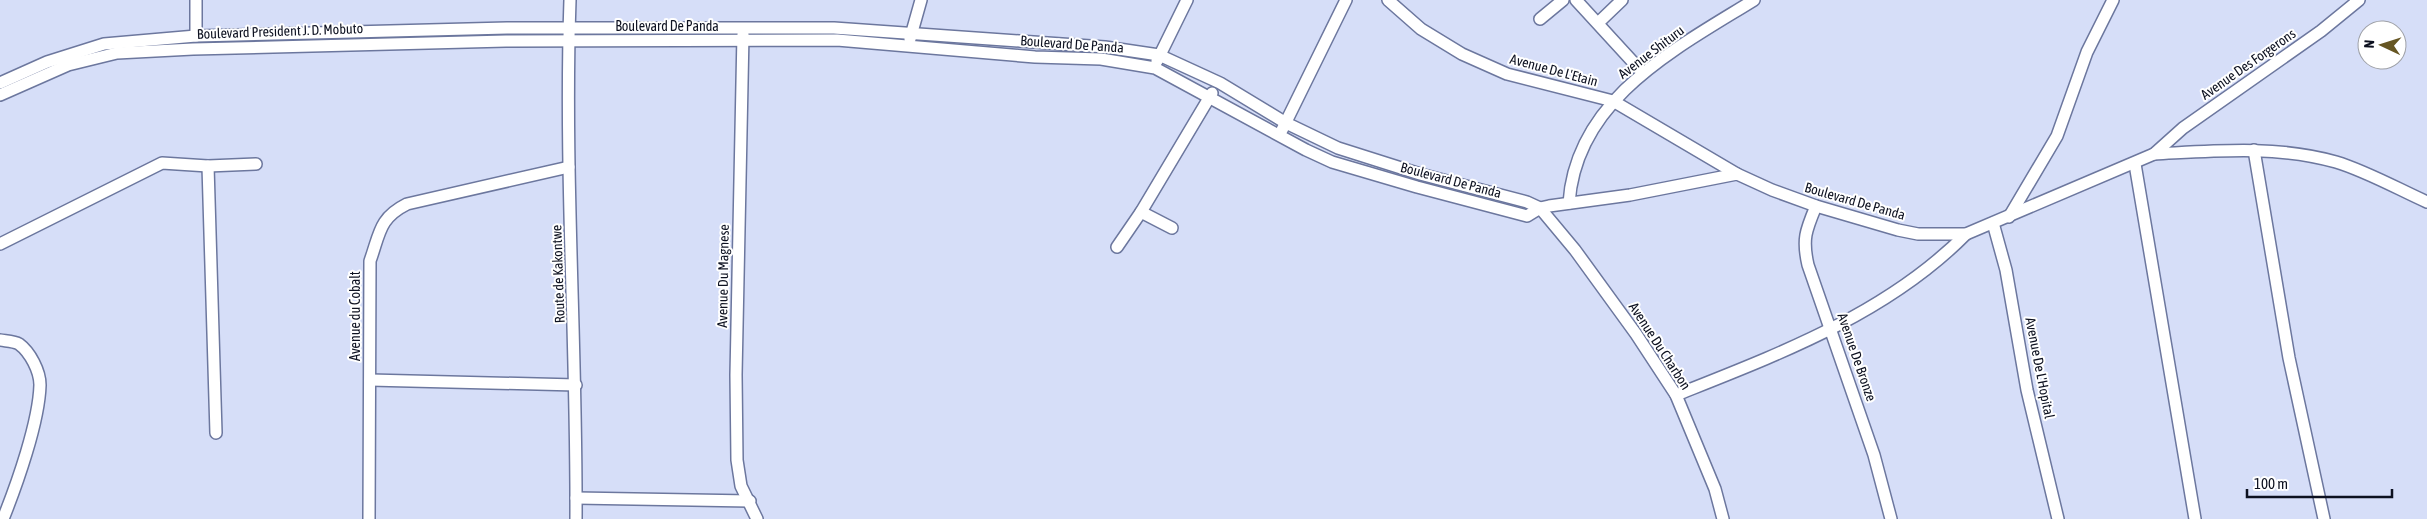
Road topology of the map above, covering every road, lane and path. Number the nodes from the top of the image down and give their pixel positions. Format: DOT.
graph roads {
  1 [pos="196,0"];
  2 [pos="570,0"];
  3 [pos="921,0"];
  4 [pos="1187,0"];
  5 [pos="1346,0"];
  6 [pos="1388,0"];
  7 [pos="1563,0"];
  8 [pos="1576,0"];
  9 [pos="1622,0"];
  10 [pos="2113,0"];
  11 [pos="2359,0"];
  12 [pos="1751,1"];
  13 [pos="1540,19"];
  14 [pos="1598,23"];
  15 [pos="569,27"];
  16 [pos="293,33"];
  17 [pos="911,33"];
  18 [pos="743,35"];
  19 [pos="196,36"];
  20 [pos="569,41"];
  21 [pos="908,45"];
  22 [pos="294,46"];
  23 [pos="1159,55"];
  24 [pos="1155,68"];
  25 [pos="1643,73"];
  26 [pos="0,83"];
  27 [pos="1220,84"];
  28 [pos="0,95"];
  29 [pos="1209,97"];
  30 [pos="1613,101"];
  31 [pos="1286,123"];
  32 [pos="1279,136"];
  33 [pos="2254,150"];
  34 [pos="2154,154"];
  35 [pos="256,164"];
  36 [pos="2136,164"];
  37 [pos="208,166"];
  38 [pos="569,167"];
  39 [pos="1420,174"];
  40 [pos="1737,174"];
  41 [pos="1417,188"];
  42 [pos="1477,189"];
  43 [pos="1474,202"];
  44 [pos="2427,202"];
  45 [pos="1568,203"];
  46 [pos="1816,206"];
  47 [pos="1540,208"];
  48 [pos="1141,212"];
  49 [pos="2009,216"];
  50 [pos="1993,224"];
  51 [pos="1172,228"];
  52 [pos="1966,234"];
  53 [pos="0,244"];
  54 [pos="1117,247"];
  55 [pos="1831,329"];
  56 [pos="0,340"];
  57 [pos="370,380"];
  58 [pos="576,385"];
  59 [pos="1676,395"];
  60 [pos="216,433"];
  61 [pos="576,498"];
  62 [pos="750,501"];
  63 [pos="3,519"];
  64 [pos="369,519"];
  65 [pos="576,519"];
  66 [pos="757,519"];
  67 [pos="1723,519"];
  68 [pos="1891,519"];
  69 [pos="2058,519"];
  70 [pos="2195,519"];
  71 [pos="2324,519"];
  1 -- 19 [label="street"];
  2 -- 15 [label="street, Route de Kakontwe"];
  3 -- 17 [label="street"];
  4 -- 23 [label="street"];
  5 -- 31 [label="street"];
  6 -- 30 [label="street, Avenue De L'Etain"];
  7 -- 13 [label="street"];
  8 -- 14 [label="street"];
  9 -- 14 [label="street"];
  10 -- 49 [label="street"];
  11 -- 34 [label="street, Avenue Des Forgerons"];
  12 -- 25 [label="street, Avenue Shituru"];
  14 -- 25 [label="street"];
  15 -- 16 [label="street, Boulevard President J. D. Mobuto"];
  15 -- 18 [label="street, Boulevard De Panda"];
  15 -- 20 [label="street, Route de Kakontwe"];
  16 -- 19 [label="street, Boulevard President J. D. Mobuto"];
  16 -- 22 [label="street"];
  17 -- 18 [label="street, Boulevard De Panda"];
  17 -- 21 [label="street"];
  17 -- 23 [label="street, Boulevard De Panda"];
  18 -- 20 [label="street, Boulevard De Panda"];
  18 -- 21 [label="street, Boulevard De Panda"];
  18 -- 62 [label="street, Avenue Du Magnese"];
  19 -- 26 [label="street, Boulevard President J. D. Mobuto"];
  20 -- 22 [label="street, Boulevard President J. D. Mobuto"];
  20 -- 38 [label="street, Route de Kakontwe"];
  21 -- 24 [label="street, Boulevard De Panda"];
  22 -- 28 [label="street, Boulevard President J. D. Mobuto"];
  23 -- 24 [label="street"];
  23 -- 27 [label="street, Boulevard De Panda"];
  24 -- 29 [label="street, Boulevard De Panda"];
  25 -- 30 [label="street, Avenue Shituru"];
  27 -- 29 [label="street"];
  27 -- 31 [label="street, Boulevard De Panda"];
  29 -- 32 [label="street, Boulevard De Panda"];
  29 -- 48 [label="street"];
  30 -- 40 [label="street, Avenue De L'Etain"];
  30 -- 45 [label="street, Avenue Shituru"];
  31 -- 32 [label="street"];
  31 -- 39 [label="street, Boulevard De Panda"];
  32 -- 41 [label="street, Boulevard De Panda"];
  33 -- 34 [label="street"];
  33 -- 44 [label="street"];
  33 -- 71 [label="street"];
  34 -- 36 [label="street, Boulevard De Panda"];
  35 -- 37 [label="street"];
  36 -- 49 [label="street, Boulevard De Panda"];
  36 -- 70 [label="street"];
  37 -- 53 [label="street"];
  37 -- 60 [label="street"];
  38 -- 57 [label="street, Avenue du Cobalt"];
  38 -- 58 [label="street, Route de Kakontwe"];
  39 -- 41 [label="street"];
  39 -- 42 [label="street, Boulevard De Panda"];
  40 -- 45 [label="street, Boulevard De Panda"];
  40 -- 46 [label="street, Boulevard De Panda"];
  41 -- 43 [label="street, Boulevard De Panda"];
  42 -- 43 [label="street"];
  42 -- 47 [label="street, Boulevard De Panda"];
  43 -- 47 [label="street, Boulevard De Panda"];
  45 -- 47 [label="street, Boulevard De Panda"];
  46 -- 52 [label="street, Boulevard De Panda"];
  46 -- 55 [label="street, Avenue De Bronze"];
  47 -- 59 [label="street, Avenue Du Charbon"];
  48 -- 51 [label="street"];
  48 -- 54 [label="street"];
  49 -- 50 [label="street, Boulevard De Panda"];
  50 -- 52 [label="street, Boulevard De Panda"];
  50 -- 69 [label="street, Avenue De L'Hopital"];
  52 -- 55 [label="street"];
  55 -- 59 [label="street"];
  55 -- 68 [label="street, Avenue De Bronze"];
  56 -- 63 [label="street"];
  57 -- 58 [label="street"];
  57 -- 64 [label="street, Avenue du Cobalt"];
  58 -- 61 [label="street, Route de Kakontwe"];
  59 -- 67 [label="street, Avenue Du Charbon"];
  61 -- 62 [label="street"];
  61 -- 65 [label="street, Route de Kakontwe"];
  62 -- 66 [label="street, Avenue Du Magnese"];
}
